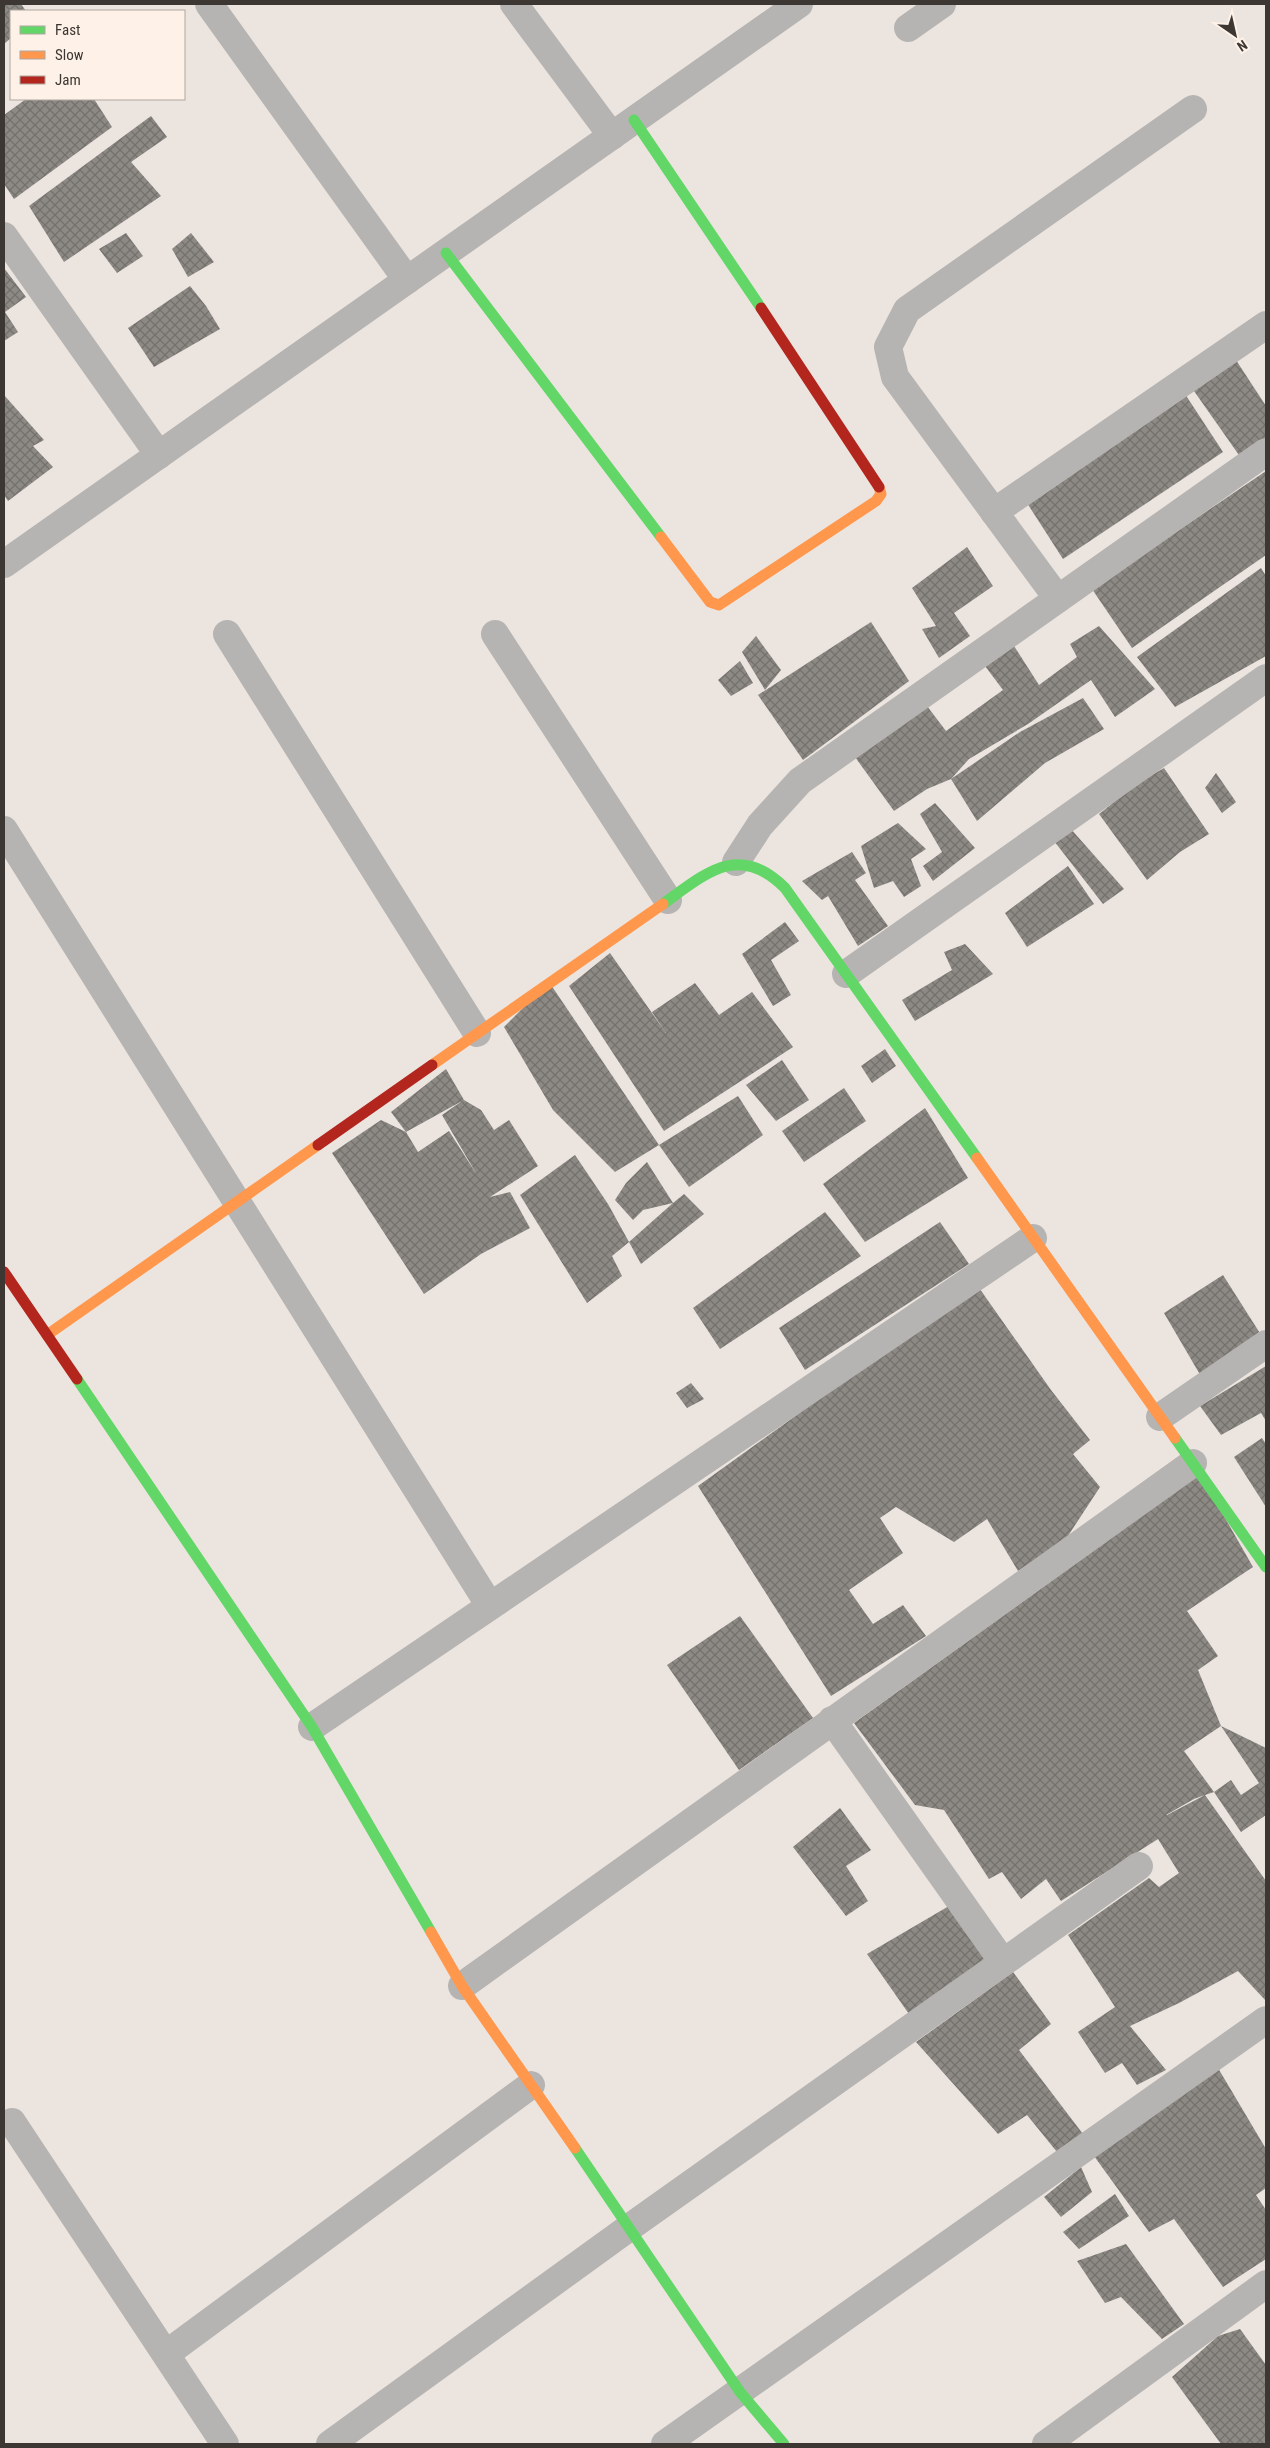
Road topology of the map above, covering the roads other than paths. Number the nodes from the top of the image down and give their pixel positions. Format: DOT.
graph roads {
  1 [pos="209,4"];
  2 [pos="514,4"];
  3 [pos="799,4"];
  4 [pos="942,4"];
  5 [pos="908,28"];
  6 [pos="1193,109"];
  7 [pos="634,120"];
  8 [pos="612,136"];
  9 [pos="4,236"];
  10 [pos="446,253"];
  11 [pos="407,280"];
  12 [pos="1266,326"];
  13 [pos="1266,452"];
  14 [pos="159,454"];
  15 [pos="994,512"];
  16 [pos="4,564"];
  17 [pos="1058,599"];
  18 [pos="227,634"];
  19 [pos="495,634"];
  20 [pos="1266,678"];
  21 [pos="4,830"];
  22 [pos="736,862"];
  23 [pos="668,900"];
  24 [pos="846,974"];
  25 [pos="477,1033"];
  26 [pos="237,1202"];
  27 [pos="1033,1238"];
  28 [pos="4,1272"];
  29 [pos="47,1335"];
  30 [pos="1266,1344"];
  31 [pos="1160,1417"];
  32 [pos="1193,1463"];
  33 [pos="1266,1568"];
  34 [pos="490,1606"];
  35 [pos="832,1720"];
  36 [pos="312,1727"];
  37 [pos="1139,1866"];
  38 [pos="1003,1962"];
  39 [pos="462,1986"];
  40 [pos="1266,2020"];
  41 [pos="532,2085"];
  42 [pos="12,2122"];
  43 [pos="630,2227"];
  44 [pos="1266,2284"];
  45 [pos="166,2354"];
  46 [pos="740,2392"];
  47 [pos="225,2444"];
  48 [pos="330,2444"];
  49 [pos="665,2444"];
  50 [pos="784,2444"];
  51 [pos="1046,2444"];
  1 -- 11 [label="street"];
  2 -- 8 [label="street"];
  3 -- 7 [label="street"];
  4 -- 5 [label="street"];
  6 -- 15 [label="street"];
  7 -- 8 [label="street"];
  7 -- 10 [label="street"];
  8 -- 10 [label="street"];
  9 -- 14 [label="street"];
  10 -- 11 [label="street"];
  11 -- 14 [label="street"];
  12 -- 15 [label="street"];
  13 -- 17 [label="street"];
  14 -- 16 [label="street"];
  15 -- 17 [label="street"];
  17 -- 22 [label="street"];
  18 -- 25 [label="street"];
  19 -- 23 [label="street"];
  20 -- 24 [label="street"];
  21 -- 26 [label="street"];
  22 -- 23 [label="street"];
  22 -- 24 [label="street"];
  23 -- 25 [label="street"];
  24 -- 27 [label="street"];
  25 -- 26 [label="street"];
  26 -- 29 [label="street"];
  26 -- 34 [label="street"];
  27 -- 31 [label="street"];
  27 -- 34 [label="street"];
  28 -- 29 [label="street"];
  29 -- 36 [label="street"];
  30 -- 31 [label="street"];
  31 -- 32 [label="street"];
  32 -- 33 [label="street"];
  32 -- 35 [label="street"];
  34 -- 36 [label="street"];
  35 -- 38 [label="street"];
  35 -- 39 [label="street"];
  36 -- 39 [label="street"];
  37 -- 38 [label="street"];
  38 -- 43 [label="street"];
  39 -- 41 [label="street"];
  40 -- 46 [label="street"];
  41 -- 43 [label="street"];
  41 -- 45 [label="street"];
  42 -- 45 [label="street"];
  43 -- 46 [label="street"];
  43 -- 48 [label="street"];
  44 -- 51 [label="street"];
  45 -- 47 [label="street"];
  46 -- 49 [label="street"];
  46 -- 50 [label="street"];
}
